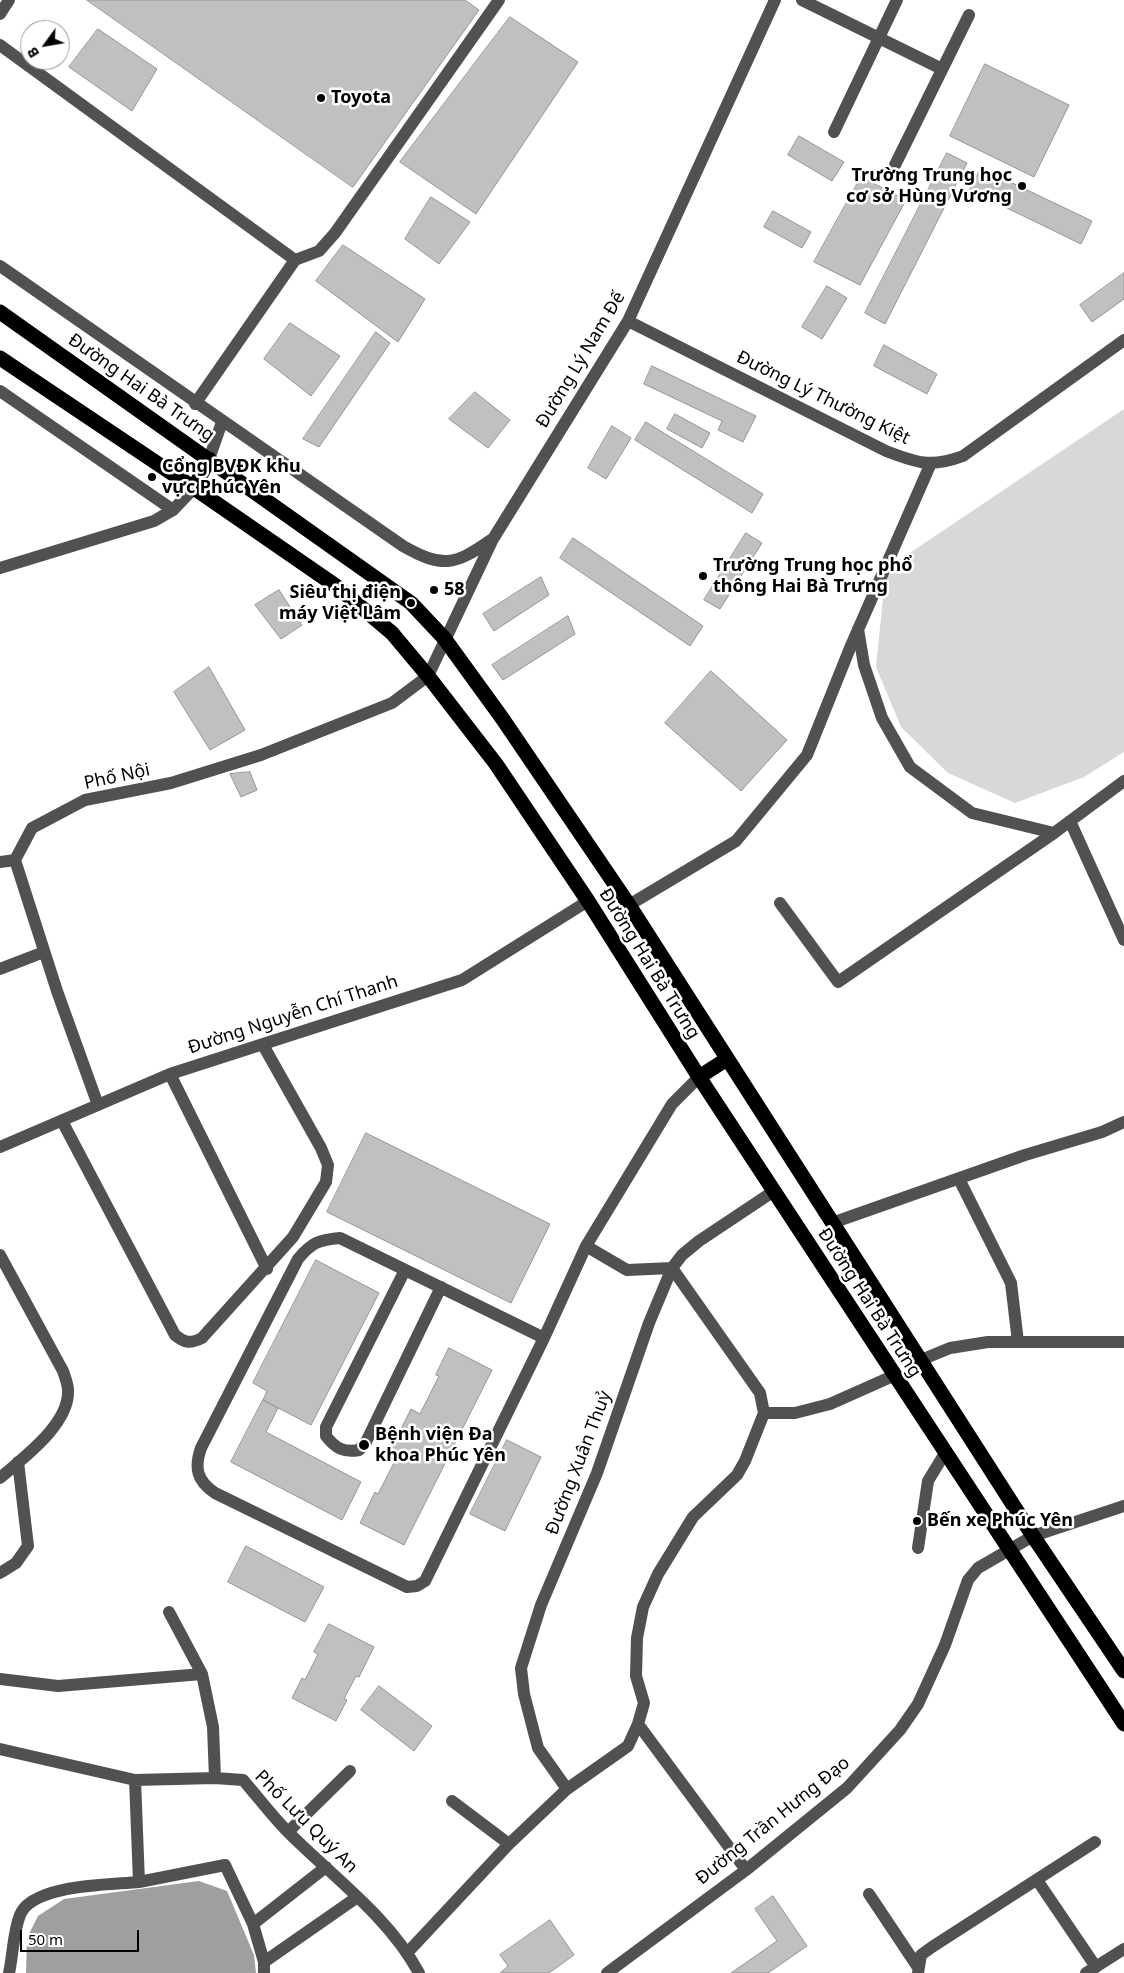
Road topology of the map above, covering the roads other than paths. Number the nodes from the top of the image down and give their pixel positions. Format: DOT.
graph roads {
  1 [pos="9,0"];
  2 [pos="498,0"];
  3 [pos="775,0"];
  4 [pos="802,0"];
  5 [pos="897,0"];
  6 [pos="0,14"];
  7 [pos="969,15"];
  8 [pos="879,38"];
  9 [pos="0,45"];
  10 [pos="942,69"];
  11 [pos="834,132"];
  12 [pos="895,165"];
  13 [pos="295,260"];
  14 [pos="0,266"];
  15 [pos="0,312"];
  16 [pos="628,321"];
  17 [pos="1124,340"];
  18 [pos="0,358"];
  19 [pos="0,391"];
  20 [pos="195,404"];
  21 [pos="222,422"];
  22 [pos="209,459"];
  23 [pos="931,463"];
  24 [pos="194,488"];
  25 [pos="173,510"];
  26 [pos="493,539"];
  27 [pos="0,568"];
  28 [pos="858,629"];
  29 [pos="444,638"];
  30 [pos="428,676"];
  31 [pos="1124,781"];
  32 [pos="1070,821"];
  33 [pos="1054,833"];
  34 [pos="14,860"];
  35 [pos="0,862"];
  36 [pos="588,901"];
  37 [pos="780,903"];
  38 [pos="629,905"];
  39 [pos="1124,940"];
  40 [pos="44,952"];
  41 [pos="0,969"];
  42 [pos="263,1045"];
  43 [pos="727,1058"];
  44 [pos="170,1074"];
  45 [pos="699,1077"];
  46 [pos="98,1105"];
  47 [pos="62,1121"];
  48 [pos="1124,1122"];
  49 [pos="0,1147"];
  50 [pos="959,1179"];
  51 [pos="774,1191"];
  52 [pos="832,1223"];
  53 [pos="586,1246"];
  54 [pos="0,1255"];
  55 [pos="672,1268"];
  56 [pos="267,1269"];
  57 [pos="405,1270"];
  58 [pos="441,1287"];
  59 [pos="544,1338"];
  60 [pos="1018,1342"];
  61 [pos="1124,1342"];
  62 [pos="921,1360"];
  63 [pos="894,1376"];
  64 [pos="764,1413"];
  65 [pos="945,1453"];
  66 [pos="18,1462"];
  67 [pos="0,1478"];
  68 [pos="1124,1506"];
  69 [pos="1033,1536"];
  70 [pos="918,1548"];
  71 [pos="1009,1549"];
  72 [pos="0,1573"];
  73 [pos="169,1612"];
  74 [pos="1124,1671"];
  75 [pos="202,1674"];
  76 [pos="0,1679"];
  77 [pos="638,1724"];
  78 [pos="1124,1724"];
  79 [pos="0,1749"];
  80 [pos="350,1771"];
  81 [pos="215,1778"];
  82 [pos="135,1780"];
  83 [pos="567,1789"];
  84 [pos="452,1801"];
  85 [pos="288,1832"];
  86 [pos="1095,1842"];
  87 [pos="509,1844"];
  88 [pos="326,1867"];
  89 [pos="746,1870"];
  90 [pos="1037,1880"];
  91 [pos="139,1882"];
  92 [pos="869,1894"];
  93 [pos="356,1898"];
  94 [pos="253,1924"];
  95 [pos="1124,1949"];
  96 [pos="408,1952"];
  97 [pos="264,1967"];
  98 [pos="918,1969"];
  99 [pos="1091,1970"];
  100 [pos="10,1973"];
  101 [pos="419,1973"];
  102 [pos="607,1973"];
  1 -- 6 [label="street"];
  2 -- 13 [label="street"];
  3 -- 16 [label="street, Đường Lý Nam Đế"];
  4 -- 8 [label="street"];
  5 -- 8 [label="street"];
  7 -- 10 [label="street"];
  8 -- 10 [label="street"];
  8 -- 11 [label="street"];
  9 -- 13 [label="street"];
  10 -- 12 [label="street"];
  13 -- 20 [label="street"];
  14 -- 20 [label="street"];
  15 -- 22 [label="highway, Đường Hai Bà Trưng"];
  16 -- 23 [label="street, Đường Lý Thường Kiệt"];
  16 -- 26 [label="street, Đường Lý Nam Đế"];
  17 -- 23 [label="street, Đường Lý Thường Kiệt"];
  18 -- 24 [label="highway, Đường Hai Bà Trưng"];
  19 -- 25 [label="street"];
  20 -- 21 [label="street"];
  21 -- 22 [label="street"];
  21 -- 26 [label="street"];
  22 -- 24 [label="highway"];
  22 -- 29 [label="highway, Đường Hai Bà Trưng"];
  23 -- 28 [label="street"];
  24 -- 25 [label="street"];
  24 -- 30 [label="highway, Đường Hai Bà Trưng"];
  25 -- 27 [label="street"];
  26 -- 29 [label="street, Đường Lý Nam Đế"];
  28 -- 33 [label="street"];
  28 -- 38 [label="street"];
  29 -- 30 [label="street, Đường Lý Nam Đế"];
  29 -- 38 [label="highway, Đường Hai Bà Trưng"];
  30 -- 34 [label="street, Phố Nội"];
  30 -- 36 [label="highway, Đường Hai Bà Trưng"];
  31 -- 32 [label="street"];
  32 -- 33 [label="street"];
  32 -- 39 [label="street"];
  33 -- 37 [label="street"];
  34 -- 35 [label="street"];
  34 -- 40 [label="street"];
  36 -- 42 [label="street, Đường Nguyễn Chí Thanh"];
  36 -- 45 [label="highway, Đường Hai Bà Trưng"];
  38 -- 43 [label="highway, Đường Hai Bà Trưng"];
  40 -- 41 [label="street"];
  40 -- 46 [label="street"];
  42 -- 44 [label="street, Đường Nguyễn Chí Thanh"];
  42 -- 56 [label="street"];
  43 -- 45 [label="highway"];
  43 -- 52 [label="highway, Đường Hai Bà Trưng"];
  44 -- 46 [label="street, Đường Nguyễn Chí Thanh"];
  44 -- 56 [label="street"];
  45 -- 51 [label="highway, Đường Hai Bà Trưng"];
  45 -- 53 [label="street"];
  46 -- 47 [label="street, Đường Nguyễn Chí Thanh"];
  47 -- 49 [label="street, Đường Nguyễn Chí Thanh"];
  47 -- 56 [label="street"];
  48 -- 50 [label="street"];
  50 -- 52 [label="street"];
  50 -- 60 [label="street"];
  51 -- 55 [label="street, Đường Xuân Thuỷ"];
  51 -- 63 [label="highway, Đường Hai Bà Trưng"];
  52 -- 62 [label="highway, Đường Hai Bà Trưng"];
  53 -- 55 [label="street"];
  53 -- 59 [label="street"];
  54 -- 66 [label="street"];
  55 -- 64 [label="street"];
  55 -- 83 [label="street, Đường Xuân Thuỷ"];
  57 -- 58 [label="street"];
  57 -- 58 [label="street"];
  57 -- 59 [label="street"];
  58 -- 59 [label="street"];
  60 -- 61 [label="street"];
  60 -- 62 [label="street"];
  62 -- 69 [label="highway, Đường Hai Bà Trưng"];
  63 -- 64 [label="street"];
  63 -- 65 [label="highway, Đường Hai Bà Trưng"];
  64 -- 77 [label="street"];
  65 -- 70 [label="street"];
  65 -- 71 [label="highway, Đường Hai Bà Trưng"];
  66 -- 67 [label="street"];
  66 -- 72 [label="street"];
  68 -- 69 [label="street, Đường Trần Hưng Đạo"];
  69 -- 71 [label="street, Đường Trần Hưng Đạo"];
  69 -- 74 [label="highway, Đường Hai Bà Trưng"];
  71 -- 78 [label="highway, Đường Hai Bà Trưng"];
  71 -- 89 [label="street, Đường Trần Hưng Đạo"];
  73 -- 75 [label="street"];
  75 -- 76 [label="street"];
  75 -- 81 [label="street"];
  77 -- 83 [label="street"];
  77 -- 89 [label="street"];
  79 -- 82 [label="street, Phố Lưu Quý An"];
  80 -- 85 [label="street"];
  81 -- 82 [label="street, Phố Lưu Quý An"];
  81 -- 85 [label="street, Phố Lưu Quý An"];
  82 -- 91 [label="street"];
  83 -- 87 [label="street"];
  84 -- 87 [label="street"];
  85 -- 88 [label="street, Phố Lưu Quý An"];
  86 -- 90 [label="street"];
  87 -- 96 [label="street"];
  88 -- 93 [label="street, Phố Lưu Quý An"];
  88 -- 94 [label="street"];
  89 -- 102 [label="street, Đường Trần Hưng Đạo"];
  90 -- 98 [label="street"];
  90 -- 99 [label="street"];
  91 -- 94 [label="street"];
  91 -- 100 [label="street"];
  92 -- 98 [label="street"];
  93 -- 96 [label="street, Phố Lưu Quý An"];
  93 -- 97 [label="street"];
  94 -- 97 [label="street"];
  95 -- 99 [label="street"];
  96 -- 101 [label="street, Phố Lưu Quý An"];
}
